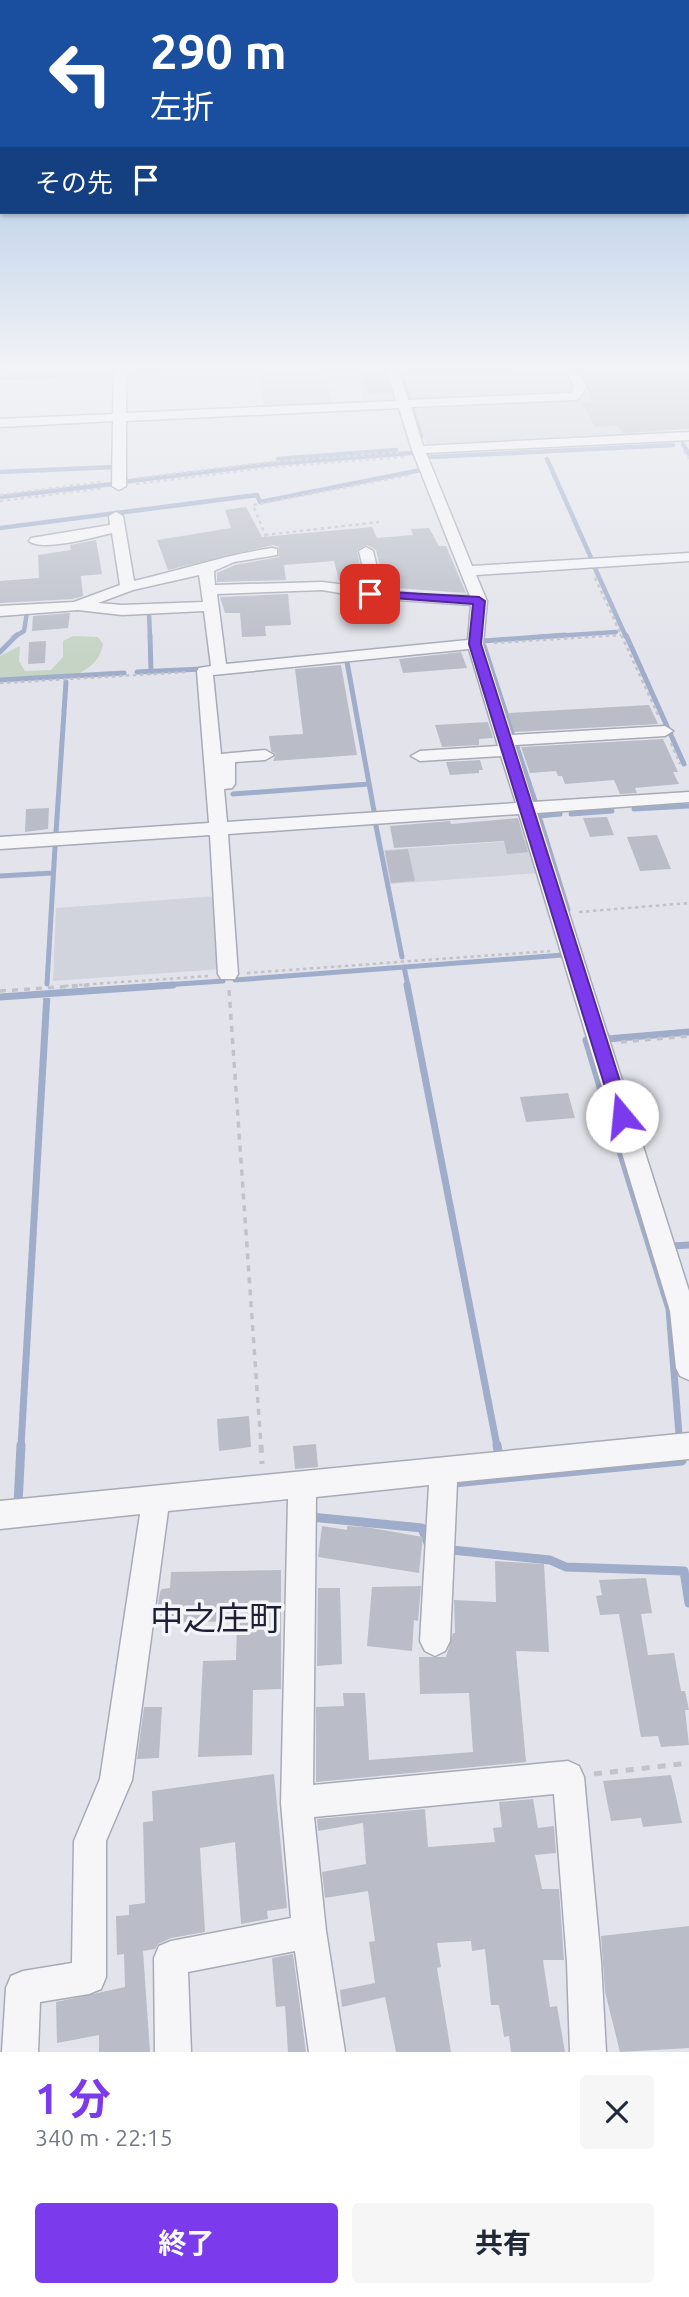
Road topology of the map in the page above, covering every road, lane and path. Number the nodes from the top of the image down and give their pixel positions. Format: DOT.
graph roads {
  1 [pos="119,467"];
  2 [pos="237,467"];
  3 [pos="424,467"];
  4 [pos="426,472"];
  5 [pos="119,483"];
  6 [pos="0,495"];
  7 [pos="0,501"];
  8 [pos="379,522"];
  9 [pos="265,535"];
  10 [pos="36,541"];
  11 [pos="366,551"];
  12 [pos="272,552"];
  13 [pos="689,557"];
  14 [pos="588,564"];
  15 [pos="322,568"];
  16 [pos="206,569"];
  17 [pos="467,571"];
  18 [pos="322,586"];
  19 [pos="128,587"];
  20 [pos="370,594"];
  21 [pos="211,598"];
  22 [pos="479,601"];
  23 [pos="76,606"];
  24 [pos="0,611"];
  25 [pos="621,635"];
  26 [pos="475,644"];
  27 [pos="212,670"];
  28 [pos="0,683"];
  29 [pos="665,731"];
  30 [pos="506,745"];
  31 [pos="265,755"];
  32 [pos="420,757"];
  33 [pos="680,764"];
  34 [pos="689,797"];
  35 [pos="526,808"];
  36 [pos="223,828"];
  37 [pos="0,843"];
  38 [pos="689,903"];
  39 [pos="559,914"];
  40 [pos="570,949"];
  41 [pos="228,974"];
  42 [pos="0,991"];
  43 [pos="689,1036"];
  44 [pos="599,1044"];
  45 [pos="686,1311"];
  46 [pos="689,1368"];
  47 [pos="689,1446"];
  48 [pos="444,1470"];
  49 [pos="302,1483"];
  50 [pos="263,1487"];
  51 [pos="156,1499"];
  52 [pos="0,1515"];
  53 [pos="435,1641"];
  54 [pos="689,1763"];
  55 [pos="568,1777"];
  56 [pos="297,1803"];
  57 [pos="309,1930"];
  58 [pos="20,2052"];
  59 [pos="173,2052"];
  60 [pos="327,2052"];
  61 [pos="587,2052"];
  1 -- 5 [label="street"];
  2 -- 5 [label="path"];
  3 -- 4 [label="street"];
  4 -- 9 [label="path"];
  4 -- 17 [label="street"];
  5 -- 6 [label="path"];
  5 -- 7 [label="path"];
  8 -- 9 [label="path"];
  9 -- 12 [label="path"];
  10 -- 19 [label="street"];
  11 -- 20 [label="street"];
  12 -- 16 [label="street"];
  13 -- 14 [label="street"];
  14 -- 17 [label="street"];
  14 -- 25 [label="path"];
  15 -- 18 [label="street"];
  16 -- 19 [label="street"];
  16 -- 21 [label="street"];
  17 -- 22 [label="street"];
  18 -- 20 [label="street"];
  18 -- 21 [label="street"];
  19 -- 23 [label="street"];
  20 -- 22 [label="street"];
  21 -- 23 [label="street"];
  21 -- 27 [label="street"];
  22 -- 26 [label="street"];
  23 -- 24 [label="street"];
  25 -- 26 [label="path"];
  25 -- 29 [label="path"];
  26 -- 27 [label="street"];
  26 -- 30 [label="street"];
  27 -- 28 [label="path"];
  27 -- 36 [label="street"];
  29 -- 30 [label="street"];
  29 -- 33 [label="path"];
  30 -- 32 [label="street"];
  30 -- 35 [label="street"];
  31 -- 36 [label="street"];
  34 -- 35 [label="street"];
  35 -- 36 [label="street"];
  35 -- 39 [label="street"];
  36 -- 37 [label="street"];
  36 -- 41 [label="street"];
  38 -- 39 [label="path"];
  39 -- 40 [label="street"];
  40 -- 41 [label="path"];
  40 -- 44 [label="street"];
  41 -- 42 [label="path"];
  41 -- 50 [label="path"];
  43 -- 44 [label="path"];
  44 -- 45 [label="street"];
  45 -- 46 [label="street"];
  47 -- 48 [label="street"];
  48 -- 49 [label="street"];
  48 -- 53 [label="street"];
  49 -- 50 [label="street"];
  49 -- 56 [label="street"];
  50 -- 51 [label="street"];
  51 -- 52 [label="street"];
  51 -- 58 [label="street"];
  54 -- 55 [label="path"];
  55 -- 56 [label="street"];
  55 -- 61 [label="street"];
  56 -- 57 [label="street"];
  57 -- 59 [label="street"];
  57 -- 60 [label="street"];
}
